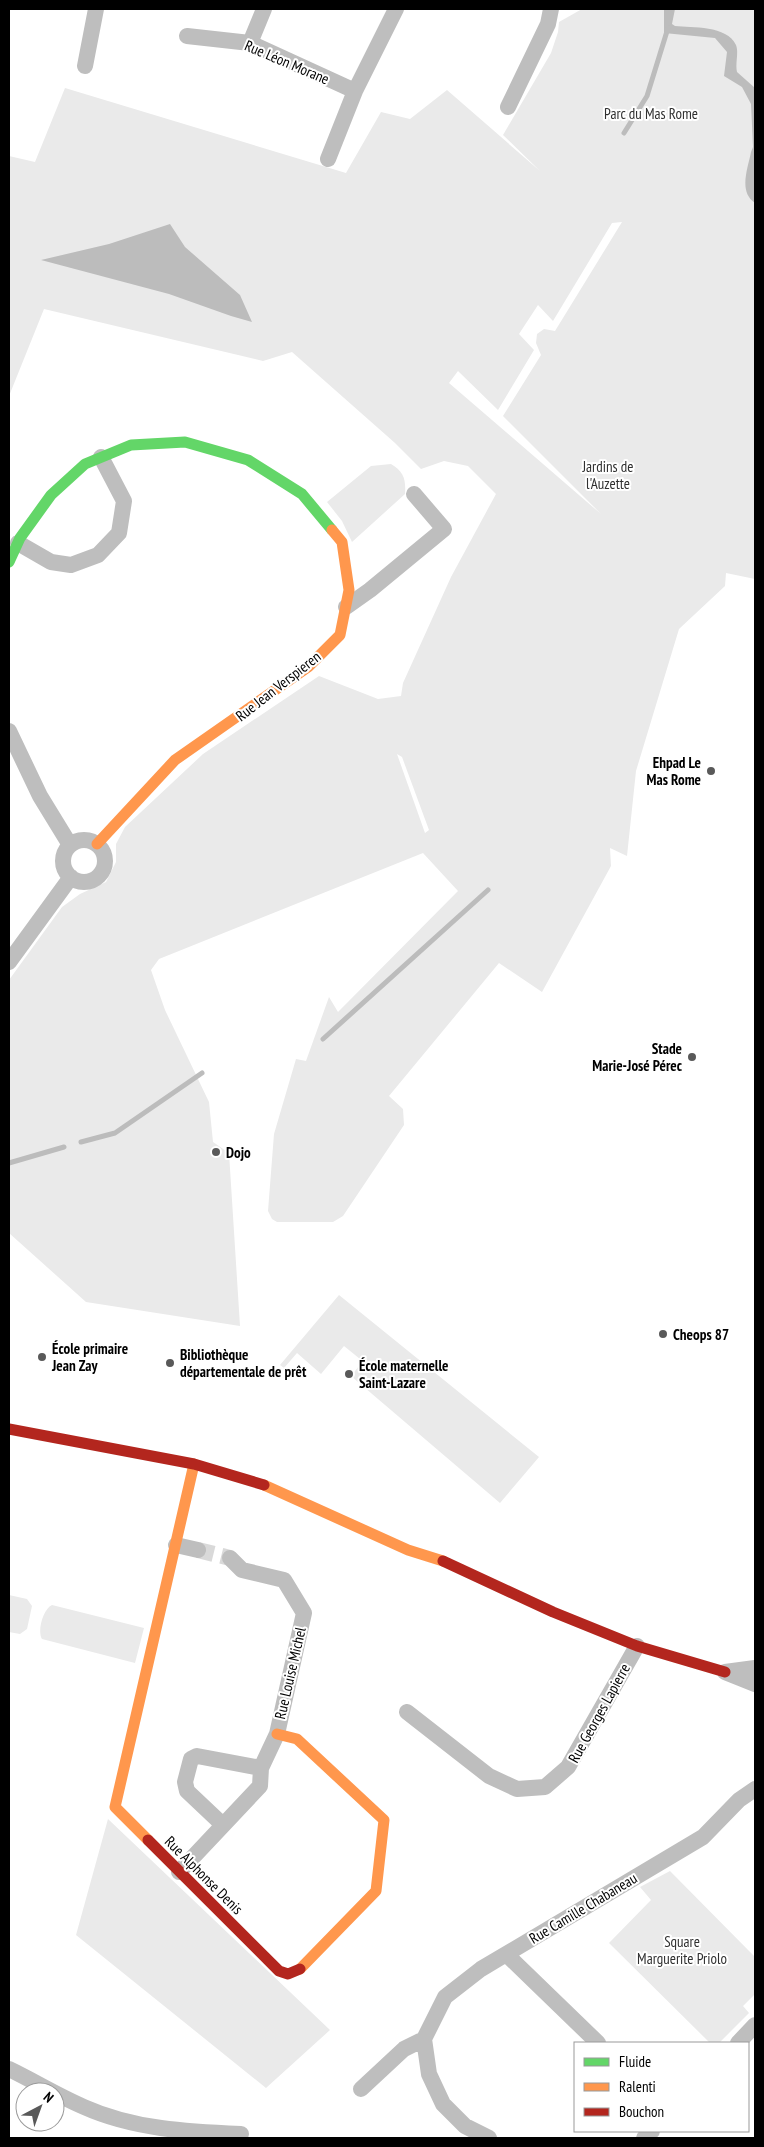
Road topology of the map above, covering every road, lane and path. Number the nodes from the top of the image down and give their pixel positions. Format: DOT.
graph roads {
  1 [pos="96,9"];
  2 [pos="264,9"];
  3 [pos="396,9"];
  4 [pos="551,9"];
  5 [pos="188,36"];
  6 [pos="250,43"];
  7 [pos="85,66"];
  8 [pos="355,91"];
  9 [pos="508,107"];
  10 [pos="328,159"];
  11 [pos="101,457"];
  12 [pos="414,494"];
  13 [pos="18,543"];
  14 [pos="9,562"];
  15 [pos="346,607"];
  16 [pos="9,731"];
  17 [pos="97,844"];
  18 [pos="70,845"];
  19 [pos="71,877"];
  20 [pos="9,962"];
  21 [pos="9,1429"];
  22 [pos="194,1464"];
  23 [pos="176,1545"];
  24 [pos="198,1550"];
  25 [pos="230,1558"];
  26 [pos="637,1646"];
  27 [pos="755,1668"];
  28 [pos="725,1672"];
  29 [pos="755,1684"];
  30 [pos="407,1712"];
  31 [pos="277,1734"];
  32 [pos="261,1768"];
  33 [pos="755,1789"];
  34 [pos="223,1825"];
  35 [pos="179,1872"];
  36 [pos="506,1954"];
  37 [pos="755,2025"];
  38 [pos="424,2039"];
  39 [pos="597,2042"];
  40 [pos="739,2042"];
  41 [pos="9,2068"];
  42 [pos="361,2089"];
  43 [pos="241,2134"];
  44 [pos="489,2138"];
  1 -- 7 [label="street"];
  2 -- 6 [label="street"];
  3 -- 8 [label="street"];
  4 -- 9 [label="street"];
  5 -- 6 [label="street, Rue Léon Morane"];
  6 -- 8 [label="street, Rue Léon Morane"];
  8 -- 10 [label="street"];
  11 -- 13 [label="street, Rue Jean Verspieren"];
  11 -- 13 [label="street"];
  11 -- 15 [label="street, Rue Jean Verspieren"];
  12 -- 15 [label="street"];
  13 -- 14 [label="street, Rue Jean Verspieren"];
  15 -- 17 [label="street, Rue Jean Verspieren"];
  16 -- 18 [label="street"];
  17 -- 18 [label="street"];
  17 -- 19 [label="street"];
  18 -- 19 [label="street"];
  19 -- 20 [label="street"];
  21 -- 22 [label="street"];
  22 -- 23 [label="street, Rue Alphonse Denis"];
  22 -- 26 [label="street"];
  23 -- 24 [label="street"];
  23 -- 35 [label="street, Rue Alphonse Denis"];
  25 -- 31 [label="street, Rue Louise Michel"];
  26 -- 28 [label="street"];
  26 -- 30 [label="street, Rue Georges Lapierre"];
  27 -- 28 [label="street"];
  28 -- 29 [label="street"];
  31 -- 32 [label="street, Rue Louise Michel"];
  31 -- 35 [label="street, Rue Alphonse Denis"];
  32 -- 34 [label="street, Rue Louise Michel"];
  32 -- 34 [label="street"];
  33 -- 36 [label="street, Rue Camille Chabaneau"];
  34 -- 35 [label="street, Rue Louise Michel"];
  36 -- 38 [label="street, Rue Camille Chabaneau"];
  36 -- 39 [label="street"];
  37 -- 40 [label="street"];
  38 -- 42 [label="street"];
  38 -- 44 [label="street"];
  41 -- 43 [label="street"];
}
